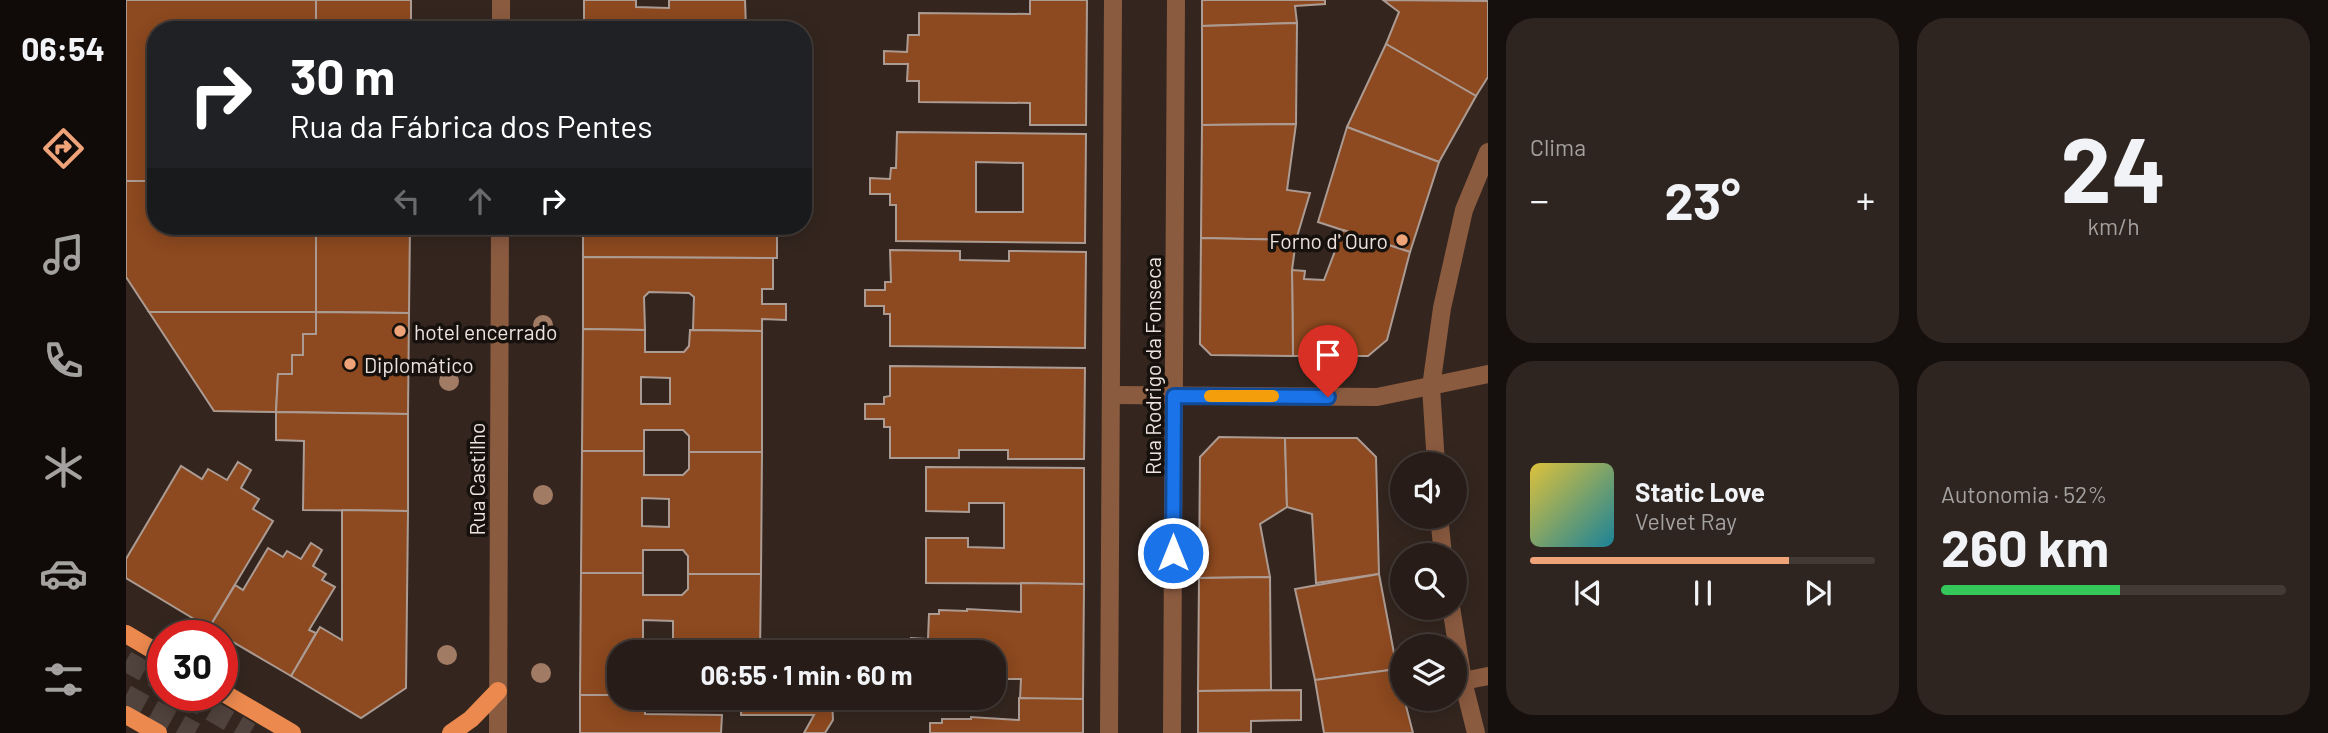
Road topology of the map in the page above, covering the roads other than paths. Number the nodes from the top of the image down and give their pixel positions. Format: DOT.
graph roads {
  1 [pos="501,0"];
  2 [pos="1113,0"];
  3 [pos="1176,0"];
  4 [pos="501,21"];
  5 [pos="1488,152"];
  6 [pos="500,235"];
  7 [pos="1488,374"];
  8 [pos="1431,387"];
  9 [pos="1111,395"];
  10 [pos="1174,396"];
  11 [pos="1435,452"];
  12 [pos="126,634"];
  13 [pos="147,646"];
  14 [pos="1488,676"];
  15 [pos="1467,680"];
  16 [pos="498,691"];
  17 [pos="1467,697"];
  18 [pos="238,701"];
  19 [pos="126,715"];
  20 [pos="158,733"];
  21 [pos="292,733"];
  22 [pos="451,733"];
  23 [pos="498,733"];
  24 [pos="1109,733"];
  25 [pos="1172,733"];
  26 [pos="1476,733"];
  1 -- 4 [label="street"];
  2 -- 9 [label="street, Rua Rodrigo da Fonseca"];
  3 -- 10 [label="street, Rua Rodrigo da Fonseca"];
  5 -- 8 [label="street"];
  6 -- 16 [label="street, Rua Castilho"];
  7 -- 8 [label="street"];
  8 -- 10 [label="street"];
  8 -- 11 [label="street"];
  9 -- 10 [label="street"];
  9 -- 24 [label="street, Rua Rodrigo da Fonseca"];
  10 -- 25 [label="street, Rua Rodrigo da Fonseca"];
  12 -- 13 [label="main road"];
  14 -- 15 [label="street"];
  16 -- 22 [label="main road"];
  16 -- 23 [label="street, Rua Castilho"];
  17 -- 26 [label="street"];
  18 -- 21 [label="main road"];
  19 -- 20 [label="main road"];
}
